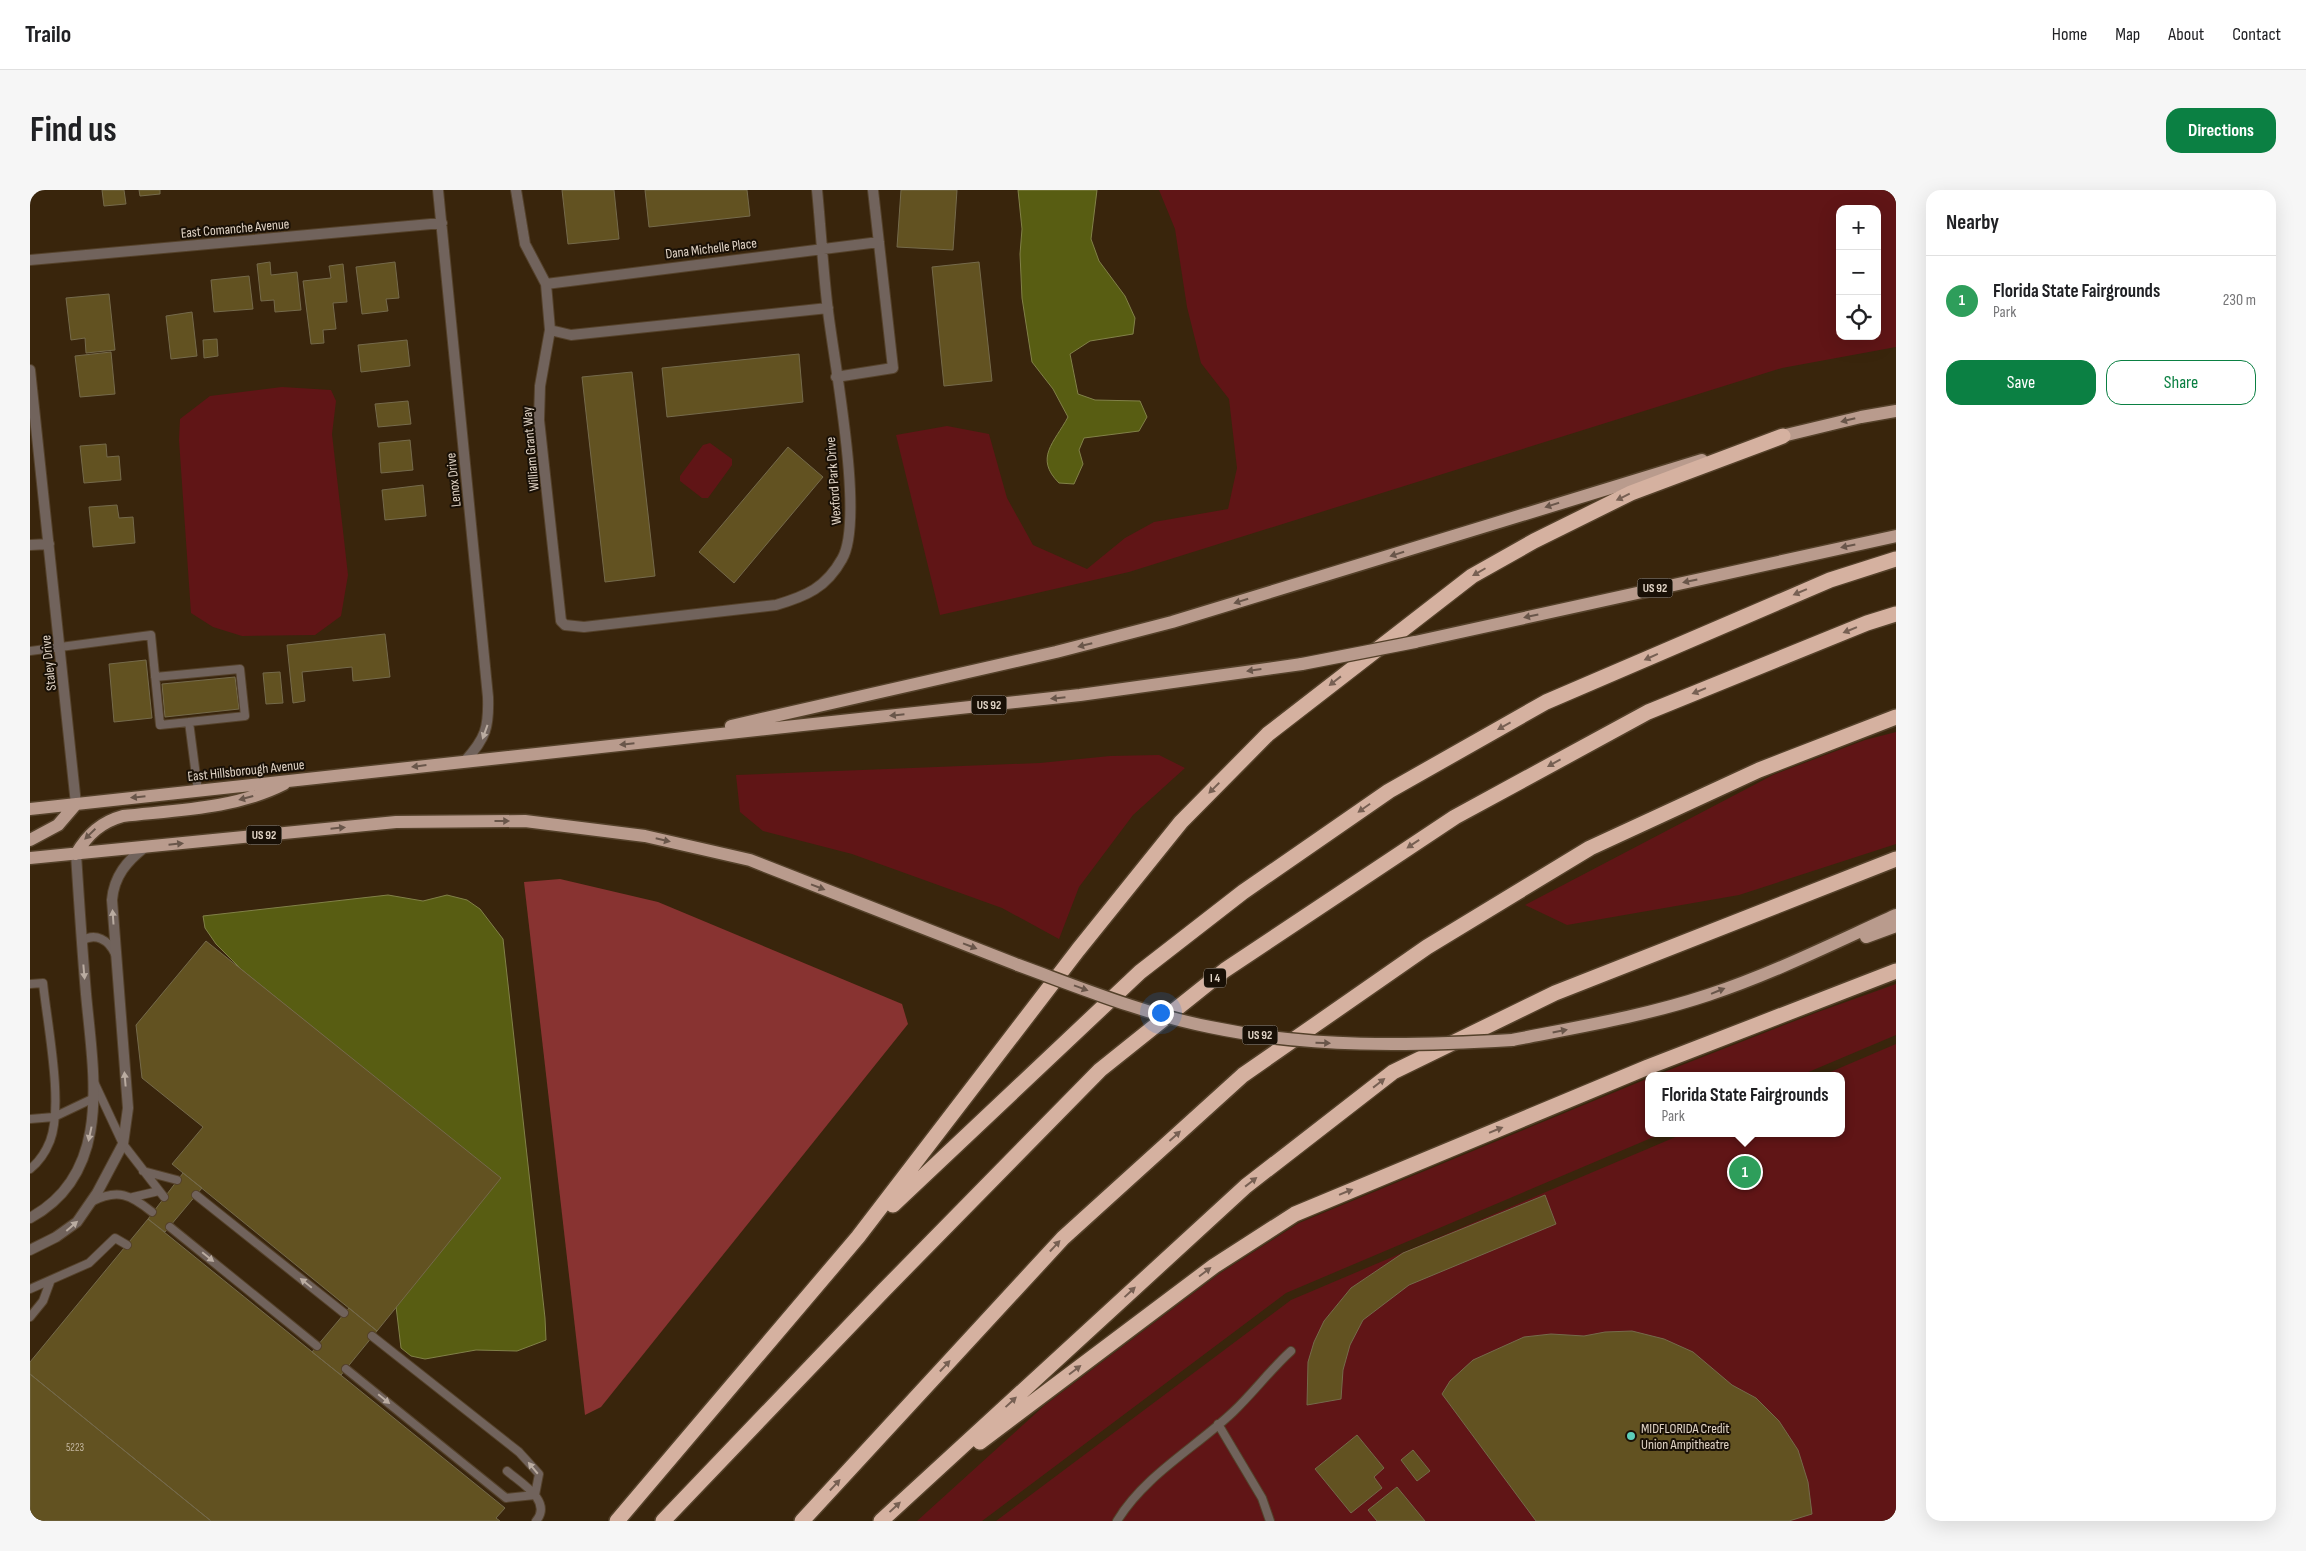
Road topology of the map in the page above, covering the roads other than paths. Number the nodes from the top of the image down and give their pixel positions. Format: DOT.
graph roads {
  1 [pos="438,190"];
  2 [pos="516,190"];
  3 [pos="817,190"];
  4 [pos="873,190"];
  5 [pos="442,223"];
  6 [pos="879,242"];
  7 [pos="823,248"];
  8 [pos="30,260"];
  9 [pos="546,284"];
  10 [pos="828,308"];
  11 [pos="550,330"];
  12 [pos="30,370"];
  13 [pos="836,377"];
  14 [pos="1896,411"];
  15 [pos="1783,436"];
  16 [pos="1896,536"];
  17 [pos="49,544"];
  18 [pos="30,546"];
  19 [pos="1896,560"];
  20 [pos="1896,614"];
  21 [pos="561,621"];
  22 [pos="60,646"];
  23 [pos="30,652"];
  24 [pos="155,677"];
  25 [pos="1896,718"];
  26 [pos="188,722"];
  27 [pos="675,739"];
  28 [pos="465,761"];
  29 [pos="291,780"];
  30 [pos="198,790"];
  31 [pos="76,804"];
  32 [pos="30,809"];
  33 [pos="30,840"];
  34 [pos="145,847"];
  35 [pos="76,854"];
  36 [pos="30,858"];
  37 [pos="1896,860"];
  38 [pos="1896,915"];
  39 [pos="1896,926"];
  40 [pos="82,941"];
  41 [pos="116,956"];
  42 [pos="1785,964"];
  43 [pos="1896,971"];
  44 [pos="30,984"];
  45 [pos="94,1082"];
  46 [pos="94,1098"];
  47 [pos="54,1117"];
  48 [pos="30,1120"];
  49 [pos="123,1144"];
  50 [pos="30,1169"];
  51 [pos="143,1171"];
  52 [pos="177,1180"];
  53 [pos="196,1195"];
  54 [pos="133,1197"];
  55 [pos="91,1202"];
  56 [pos="152,1212"];
  57 [pos="30,1218"];
  58 [pos="170,1227"];
  59 [pos="858,1237"];
  60 [pos="127,1244"];
  61 [pos="30,1250"];
  62 [pos="50,1282"];
  63 [pos="30,1290"];
  64 [pos="344,1313"];
  65 [pos="30,1318"];
  66 [pos="372,1336"];
  67 [pos="317,1346"];
  68 [pos="1292,1351"];
  69 [pos="346,1369"];
  70 [pos="1218,1424"];
  71 [pos="507,1471"];
  72 [pos="910,1494"];
  73 [pos="535,1495"];
  74 [pos="536,1521"];
  75 [pos="617,1521"];
  76 [pos="663,1521"];
  77 [pos="802,1521"];
  78 [pos="881,1521"];
  79 [pos="1117,1521"];
  80 [pos="1270,1521"];
  1 -- 5 [label="street, Lenox Drive"];
  2 -- 9 [label="street, William Grant Way"];
  3 -- 7 [label="street, Wexford Park Drive"];
  4 -- 6 [label="street"];
  5 -- 8 [label="street, East Comanche Avenue"];
  5 -- 28 [label="street, Lenox Drive, one-way"];
  6 -- 7 [label="street, Dana Michelle Place"];
  6 -- 13 [label="street"];
  7 -- 9 [label="street, Dana Michelle Place"];
  7 -- 10 [label="street, Wexford Park Drive"];
  9 -- 11 [label="street, William Grant Way"];
  10 -- 11 [label="street"];
  10 -- 13 [label="street, Wexford Park Drive"];
  11 -- 21 [label="street, William Grant Way"];
  12 -- 17 [label="street, Staley Drive"];
  13 -- 21 [label="street, Wexford Park Drive"];
  14 -- 15 [label="main road, one-way"];
  15 -- 27 [label="main road, one-way"];
  15 -- 59 [label="highway, one-way"];
  16 -- 27 [label="main road, US 92, one-way, bridge"];
  17 -- 18 [label="street"];
  17 -- 22 [label="street, Staley Drive"];
  19 -- 59 [label="highway, one-way"];
  20 -- 76 [label="highway, I 4, one-way"];
  22 -- 23 [label="lane"];
  22 -- 24 [label="lane"];
  22 -- 31 [label="street, Staley Drive"];
  24 -- 26 [label="lane"];
  24 -- 26 [label="lane"];
  77 -- 25 [label="highway, one-way"];
  26 -- 30 [label="lane"];
  27 -- 28 [label="main road, US 92, one-way"];
  28 -- 29 [label="main road, East Hillsborough Avenue / US 92, one-way"];
  29 -- 30 [label="main road, East Hillsborough Avenue / US 92"];
  29 -- 35 [label="main road, one-way"];
  30 -- 31 [label="main road, East Hillsborough Avenue / US 92, one-way"];
  31 -- 32 [label="main road, East Hillsborough Avenue / US 92"];
  31 -- 33 [label="main road"];
  34 -- 35 [label="main road, US 92"];
  41 -- 34 [label="street, one-way"];
  34 -- 42 [label="main road, US 92, one-way, bridge"];
  35 -- 36 [label="main road, US 92"];
  35 -- 40 [label="street"];
  72 -- 37 [label="highway, one-way"];
  38 -- 42 [label="main road, US 92"];
  39 -- 42 [label="main road"];
  40 -- 41 [label="lane"];
  40 -- 45 [label="street, one-way"];
  49 -- 41 [label="street, one-way"];
  72 -- 43 [label="highway, one-way"];
  44 -- 47 [label="lane"];
  45 -- 46 [label="street"];
  45 -- 49 [label="lane"];
  46 -- 47 [label="lane"];
  46 -- 57 [label="street, one-way"];
  47 -- 48 [label="lane"];
  47 -- 50 [label="lane"];
  49 -- 51 [label="lane"];
  49 -- 55 [label="street"];
  51 -- 52 [label="lane"];
  51 -- 54 [label="lane"];
  64 -- 53 [label="lane, one-way"];
  54 -- 55 [label="lane"];
  54 -- 56 [label="lane"];
  61 -- 55 [label="street, one-way"];
  58 -- 67 [label="lane, one-way"];
  59 -- 75 [label="highway"];
  60 -- 62 [label="lane"];
  62 -- 63 [label="lane"];
  62 -- 65 [label="lane"];
  73 -- 66 [label="lane, one-way"];
  68 -- 70 [label="lane"];
  69 -- 73 [label="lane, one-way"];
  70 -- 79 [label="lane"];
  70 -- 80 [label="lane"];
  71 -- 73 [label="lane"];
  78 -- 72 [label="highway, one-way"];
  73 -- 74 [label="lane"];
}
